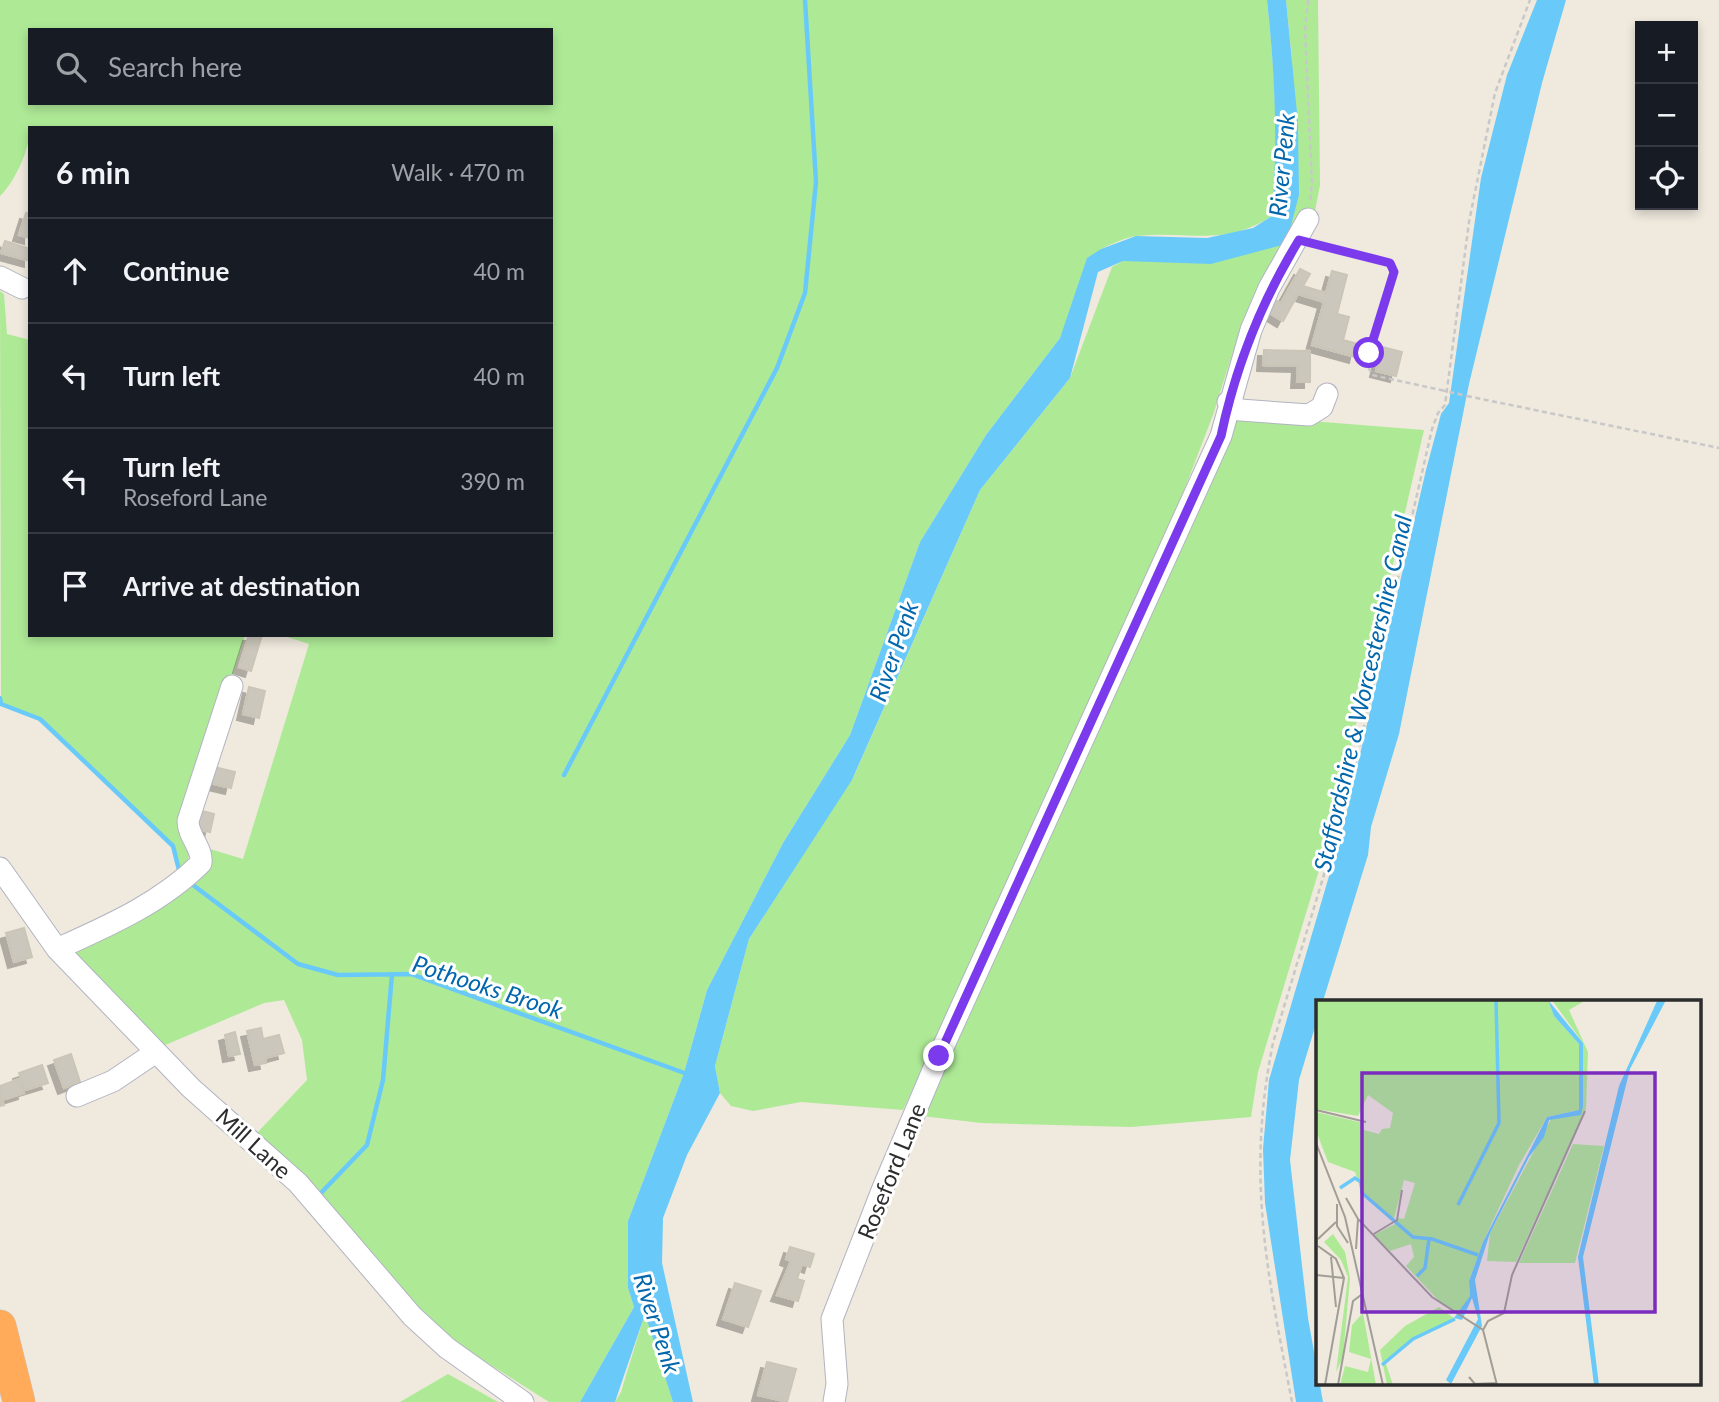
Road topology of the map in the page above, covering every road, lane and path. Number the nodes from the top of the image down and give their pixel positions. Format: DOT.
graph roads {
  1 [pos="1308,0"];
  2 [pos="1530,0"];
  3 [pos="1308,219"];
  4 [pos="1299,240"];
  5 [pos="0,277"];
  6 [pos="22,288"];
  7 [pos="1327,394"];
  8 [pos="1228,402"];
  9 [pos="1719,448"];
  10 [pos="232,686"];
  11 [pos="0,869"];
  12 [pos="57,949"];
  13 [pos="156,1052"];
  14 [pos="77,1096"];
  15 [pos="0,1326"];
  16 [pos="19,1402"];
  17 [pos="523,1402"];
  18 [pos="834,1402"];
  19 [pos="1292,1402"];
  1 -- 3 [label="path"];
  2 -- 19 [label="path"];
  3 -- 4 [label="street, Roseford Lane"];
  4 -- 8 [label="street, Roseford Lane"];
  4 -- 9 [label="path, bridge"];
  5 -- 6 [label="street"];
  7 -- 8 [label="street"];
  8 -- 18 [label="street, Roseford Lane"];
  10 -- 12 [label="street"];
  11 -- 12 [label="street, Mill Lane"];
  12 -- 13 [label="street, Mill Lane"];
  13 -- 14 [label="street"];
  13 -- 17 [label="street, Mill Lane"];
  15 -- 16 [label="highway"];
}
